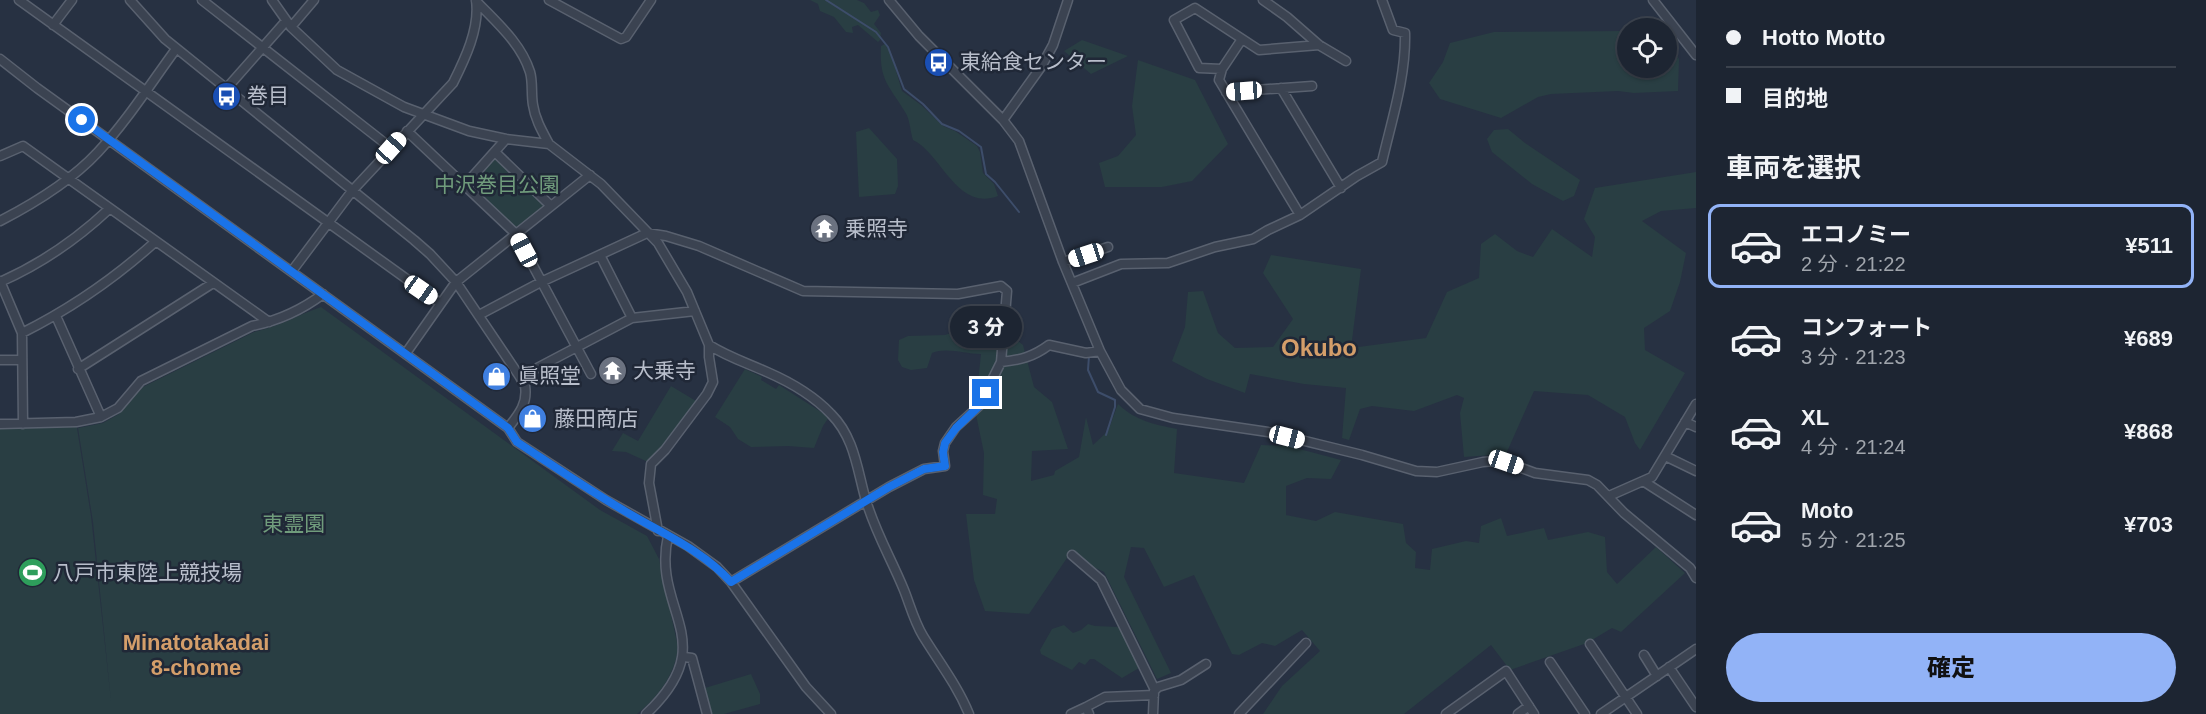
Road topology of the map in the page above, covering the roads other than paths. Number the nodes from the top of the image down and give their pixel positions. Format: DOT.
graph roads {
  1 [pos="19,0"];
  2 [pos="72,0"];
  3 [pos="202,0"];
  4 [pos="272,0"];
  5 [pos="314,0"];
  6 [pos="476,0"];
  7 [pos="549,0"];
  8 [pos="1068,0"];
  9 [pos="1263,0"];
  10 [pos="1283,0"];
  11 [pos="1382,0"];
  12 [pos="1653,0"];
  13 [pos="648,1"];
  14 [pos="891,1"];
  15 [pos="134,2"];
  16 [pos="1275,8"];
  17 [pos="289,24"];
  18 [pos="54,25"];
  19 [pos="1242,39"];
  20 [pos="1319,45"];
  21 [pos="263,48"];
  22 [pos="176,49"];
  23 [pos="1696,56"];
  24 [pos="0,58"];
  25 [pos="1346,61"];
  26 [pos="1222,69"];
  27 [pos="1312,86"];
  28 [pos="1281,88"];
  29 [pos="226,89"];
  30 [pos="145,90"];
  31 [pos="1226,92"];
  32 [pos="423,115"];
  33 [pos="1003,120"];
  34 [pos="407,131"];
  35 [pos="506,139"];
  36 [pos="110,140"];
  37 [pos="549,144"];
  38 [pos="391,148"];
  39 [pos="496,153"];
  40 [pos="0,156"];
  41 [pos="591,175"];
  42 [pos="67,179"];
  43 [pos="465,185"];
  44 [pos="1341,188"];
  45 [pos="352,191"];
  46 [pos="551,206"];
  47 [pos="109,209"];
  48 [pos="1300,216"];
  49 [pos="0,221"];
  50 [pos="328,223"];
  51 [pos="647,233"];
  52 [pos="516,234"];
  53 [pos="154,242"];
  54 [pos="1108,248"];
  55 [pos="600,255"];
  56 [pos="1064,262"];
  57 [pos="292,272"];
  58 [pos="0,281"];
  59 [pos="456,282"];
  60 [pos="541,282"];
  61 [pos="213,283"];
  62 [pos="1072,283"];
  63 [pos="323,294"];
  64 [pos="440,303"];
  65 [pos="695,311"];
  66 [pos="479,315"];
  67 [pos="56,316"];
  68 [pos="632,318"];
  69 [pos="269,322"];
  70 [pos="22,333"];
  71 [pos="709,345"];
  72 [pos="575,347"];
  73 [pos="1100,351"];
  74 [pos="406,353"];
  75 [pos="0,360"];
  76 [pos="22,360"];
  77 [pos="1001,362"];
  78 [pos="78,369"];
  79 [pos="591,374"];
  80 [pos="520,376"];
  81 [pos="1696,404"];
  82 [pos="101,417"];
  83 [pos="1685,422"];
  84 [pos="0,424"];
  85 [pos="22,424"];
  86 [pos="1696,427"];
  87 [pos="508,428"];
  88 [pos="1665,456"];
  89 [pos="1696,471"];
  90 [pos="1643,481"];
  91 [pos="1609,496"];
  92 [pos="867,501"];
  93 [pos="1696,515"];
  94 [pos="658,531"];
  95 [pos="668,536"];
  96 [pos="1072,555"];
  97 [pos="1693,567"];
  98 [pos="1696,578"];
  99 [pos="731,582"];
  100 [pos="1306,643"];
  101 [pos="1590,644"];
  102 [pos="1696,649"];
  103 [pos="1644,655"];
  104 [pos="684,657"];
  105 [pos="1550,662"];
  106 [pos="1206,664"];
  107 [pos="1669,667"];
  108 [pos="1657,676"];
  109 [pos="1155,693"];
  110 [pos="1626,697"];
  111 [pos="1696,707"];
  112 [pos="1088,710"];
  113 [pos="1532,710"];
  114 [pos="646,714"];
  115 [pos="706,714"];
  116 [pos="831,714"];
  117 [pos="969,714"];
  118 [pos="1071,714"];
  119 [pos="1153,714"];
  120 [pos="1239,714"];
  121 [pos="1446,714"];
  122 [pos="1518,714"];
  123 [pos="1585,714"];
  124 [pos="1601,714"];
  125 [pos="1637,714"];
  1 -- 18 [label="street"];
  2 -- 18 [label="street"];
  3 -- 21 [label="street"];
  4 -- 17 [label="street"];
  5 -- 17 [label="street"];
  6 -- 32 [label="street"];
  6 -- 37 [label="street"];
  7 -- 13 [label="street"];
  8 -- 33 [label="street"];
  9 -- 16 [label="street"];
  10 -- 16 [label="street"];
  11 -- 44 [label="street"];
  12 -- 23 [label="street"];
  14 -- 33 [label="street"];
  15 -- 22 [label="street"];
  16 -- 20 [label="street"];
  17 -- 21 [label="street"];
  17 -- 32 [label="street"];
  18 -- 30 [label="street"];
  19 -- 20 [label="street"];
  19 -- 26 [label="street"];
  19 -- 26 [label="street"];
  20 -- 25 [label="street"];
  21 -- 29 [label="street"];
  21 -- 38 [label="street"];
  22 -- 29 [label="street"];
  22 -- 30 [label="street"];
  24 -- 36 [label="street"];
  26 -- 31 [label="street"];
  27 -- 28 [label="street"];
  28 -- 31 [label="street"];
  28 -- 44 [label="street"];
  29 -- 45 [label="street"];
  30 -- 36 [label="street"];
  30 -- 50 [label="street"];
  31 -- 48 [label="street"];
  32 -- 34 [label="street"];
  32 -- 35 [label="street"];
  33 -- 56 [label="street"];
  34 -- 38 [label="street"];
  34 -- 43 [label="street"];
  35 -- 37 [label="street"];
  35 -- 39 [label="street"];
  36 -- 42 [label="street"];
  36 -- 57 [label="street"];
  37 -- 41 [label="street"];
  38 -- 45 [label="street"];
  39 -- 43 [label="street"];
  39 -- 46 [label="street"];
  40 -- 42 [label="street"];
  41 -- 46 [label="street"];
  41 -- 51 [label="street"];
  42 -- 47 [label="street"];
  42 -- 49 [label="street"];
  43 -- 52 [label="street"];
  44 -- 48 [label="street"];
  45 -- 50 [label="street"];
  45 -- 59 [label="street"];
  46 -- 52 [label="street"];
  47 -- 53 [label="street"];
  47 -- 58 [label="street"];
  48 -- 62 [label="street"];
  50 -- 57 [label="street"];
  50 -- 64 [label="street"];
  51 -- 55 [label="street"];
  51 -- 65 [label="street"];
  51 -- 77 [label="street"];
  52 -- 59 [label="street"];
  52 -- 60 [label="street"];
  53 -- 61 [label="street"];
  53 -- 67 [label="street"];
  54 -- 56 [label="street"];
  55 -- 60 [label="street"];
  55 -- 68 [label="street"];
  56 -- 62 [label="street"];
  57 -- 63 [label="street"];
  58 -- 70 [label="street"];
  59 -- 64 [label="street"];
  59 -- 66 [label="street"];
  60 -- 66 [label="street"];
  60 -- 72 [label="street"];
  61 -- 69 [label="street"];
  61 -- 78 [label="street"];
  62 -- 73 [label="street"];
  63 -- 69 [label="street"];
  63 -- 74 [label="street"];
  64 -- 74 [label="street"];
  65 -- 68 [label="street"];
  65 -- 71 [label="street"];
  66 -- 80 [label="street"];
  67 -- 70 [label="street"];
  67 -- 78 [label="street"];
  68 -- 72 [label="street"];
  69 -- 82 [label="street"];
  70 -- 76 [label="street"];
  71 -- 92 [label="street"];
  71 -- 94 [label="street"];
  72 -- 79 [label="street"];
  72 -- 80 [label="street"];
  73 -- 77 [label="street"];
  73 -- 91 [label="street"];
  74 -- 87 [label="street"];
  75 -- 76 [label="street"];
  76 -- 85 [label="street"];
  77 -- 92 [label="street"];
  78 -- 82 [label="street"];
  80 -- 87 [label="street"];
  81 -- 83 [label="street"];
  82 -- 85 [label="street"];
  83 -- 86 [label="street"];
  83 -- 88 [label="street"];
  84 -- 85 [label="street"];
  87 -- 94 [label="street"];
  88 -- 89 [label="street"];
  88 -- 90 [label="street"];
  90 -- 91 [label="street"];
  90 -- 93 [label="street"];
  91 -- 97 [label="street"];
  92 -- 99 [label="street"];
  92 -- 117 [label="street"];
  94 -- 95 [label="street"];
  95 -- 99 [label="street"];
  95 -- 104 [label="street"];
  96 -- 109 [label="street"];
  97 -- 98 [label="street"];
  99 -- 116 [label="street"];
  100 -- 120 [label="street"];
  101 -- 110 [label="street"];
  102 -- 107 [label="street"];
  103 -- 108 [label="street"];
  104 -- 114 [label="street"];
  104 -- 115 [label="street"];
  105 -- 123 [label="street"];
  106 -- 109 [label="street"];
  107 -- 108 [label="street"];
  107 -- 111 [label="street"];
  108 -- 110 [label="street"];
  109 -- 112 [label="street"];
  109 -- 119 [label="street"];
  110 -- 124 [label="street"];
  110 -- 125 [label="street"];
  112 -- 118 [label="street"];
  113 -- 121 [label="street"];
  113 -- 122 [label="street"];
}
